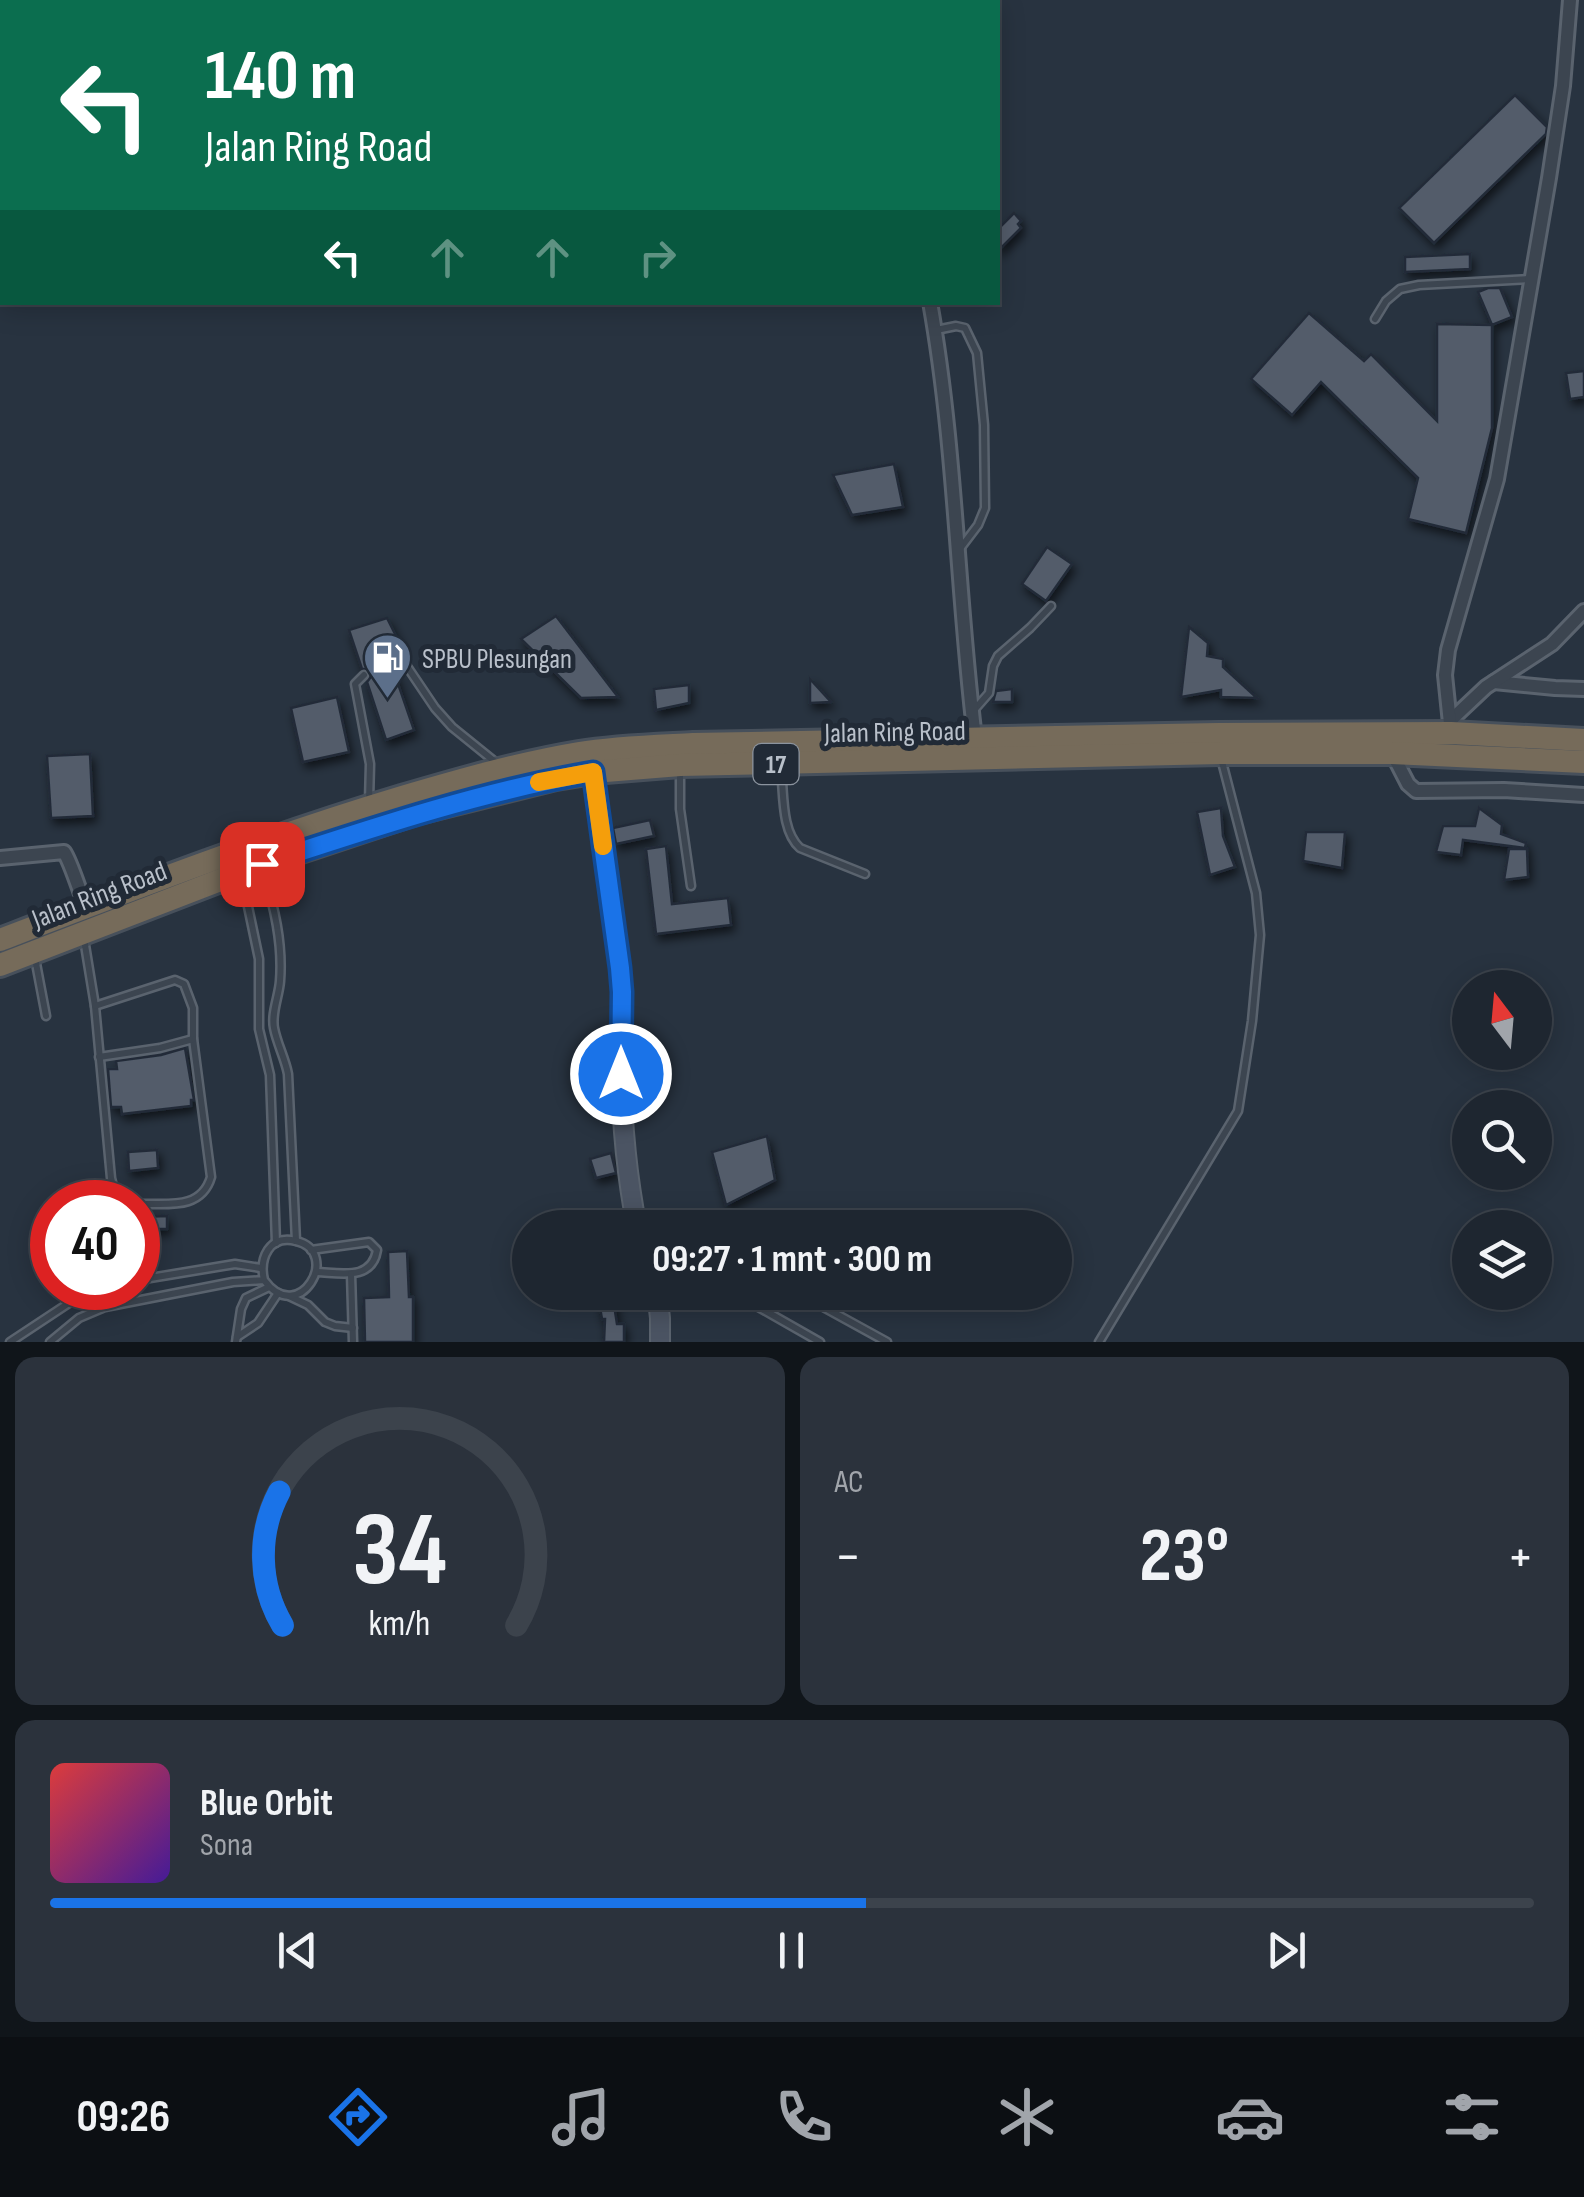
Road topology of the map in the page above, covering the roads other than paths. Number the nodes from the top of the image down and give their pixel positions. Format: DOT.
graph roads {
  1 [pos="1570,0"];
  2 [pos="1531,278"];
  3 [pos="931,305"];
  4 [pos="1375,319"];
  5 [pos="935,330"];
  6 [pos="958,551"];
  7 [pos="1051,606"];
  8 [pos="1584,610"];
  9 [pos="392,665"];
  10 [pos="364,675"];
  11 [pos="1494,682"];
  12 [pos="1584,689"];
  13 [pos="972,712"];
  14 [pos="1451,726"];
  15 [pos="975,738"];
  16 [pos="1584,740"];
  17 [pos="1220,753"];
  18 [pos="1392,753"];
  19 [pos="1584,762"];
  20 [pos="780,764"];
  21 [pos="680,765"];
  22 [pos="504,769"];
  23 [pos="593,772"];
  24 [pos="1584,795"];
  25 [pos="368,807"];
  26 [pos="0,858"];
  27 [pos="252,868"];
  28 [pos="213,870"];
  29 [pos="865,874"];
  30 [pos="691,886"];
  31 [pos="86,907"];
  32 [pos="82,933"];
  33 [pos="0,940"];
  34 [pos="34,952"];
  35 [pos="0,965"];
  36 [pos="95,1006"];
  37 [pos="46,1016"];
  38 [pos="193,1039"];
  39 [pos="99,1057"];
  40 [pos="112,1180"];
  41 [pos="160,1203"];
  42 [pos="634,1210"];
  43 [pos="296,1240"];
  44 [pos="276,1243"];
  45 [pos="310,1250"];
  46 [pos="261,1268"];
  47 [pos="316,1272"];
  48 [pos="351,1274"];
  49 [pos="160,1276"];
  50 [pos="267,1284"];
  51 [pos="278,1293"];
  52 [pos="288,1295"];
  53 [pos="58,1310"];
  54 [pos="659,1310"];
  55 [pos="764,1310"];
  56 [pos="829,1310"];
  57 [pos="353,1328"];
  58 [pos="236,1340"];
  59 [pos="10,1342"];
  60 [pos="50,1342"];
  61 [pos="353,1342"];
  62 [pos="660,1342"];
  63 [pos="820,1342"];
  64 [pos="887,1342"];
  65 [pos="1098,1342"];
  1 -- 2 [label="street"];
  2 -- 4 [label="lane"];
  2 -- 14 [label="street"];
  3 -- 5 [label="street"];
  5 -- 6 [label="street"];
  5 -- 6 [label="lane"];
  6 -- 13 [label="street"];
  7 -- 13 [label="lane"];
  8 -- 11 [label="street"];
  9 -- 22 [label="lane"];
  10 -- 25 [label="lane"];
  11 -- 12 [label="street"];
  11 -- 14 [label="street"];
  13 -- 15 [label="street"];
  14 -- 15 [label="highway, Jalan Ring Road / 17"];
  14 -- 16 [label="highway, Jalan Ring Road / 17"];
  15 -- 22 [label="highway, Jalan Ring Road / 17"];
  17 -- 18 [label="highway, Jalan Ring Road / 17"];
  17 -- 20 [label="highway, Jalan Ring Road / 17"];
  17 -- 65 [label="lane"];
  18 -- 19 [label="highway, Jalan Ring Road / 17"];
  18 -- 24 [label="street"];
  20 -- 21 [label="highway, Jalan Ring Road / 17"];
  20 -- 29 [label="lane"];
  21 -- 23 [label="highway, Jalan Ring Road / 17"];
  21 -- 30 [label="lane"];
  22 -- 25 [label="highway, Jalan Ring Road / 17"];
  23 -- 27 [label="highway, Jalan Ring Road / 17"];
  23 -- 42 [label="street"];
  25 -- 28 [label="highway, Jalan Ring Road / 17"];
  26 -- 31 [label="street"];
  27 -- 28 [label="highway, Jalan Ring Road / 17"];
  27 -- 43 [label="lane"];
  27 -- 44 [label="lane"];
  28 -- 31 [label="highway, Jalan Ring Road / 17"];
  28 -- 32 [label="highway, Jalan Ring Road / 17"];
  31 -- 33 [label="highway, Jalan Ring Road / 17"];
  32 -- 34 [label="highway, Jalan Ring Road / 17"];
  32 -- 36 [label="lane"];
  34 -- 35 [label="highway, Jalan Ring Road / 17"];
  34 -- 37 [label="lane"];
  36 -- 38 [label="lane"];
  36 -- 39 [label="lane"];
  38 -- 39 [label="lane"];
  38 -- 41 [label="lane"];
  39 -- 40 [label="lane"];
  43 -- 44 [label="lane"];
  43 -- 45 [label="lane"];
  44 -- 46 [label="lane"];
  45 -- 47 [label="lane"];
  45 -- 48 [label="lane"];
  46 -- 49 [label="lane"];
  46 -- 50 [label="lane"];
  47 -- 48 [label="lane"];
  47 -- 52 [label="lane"];
  48 -- 57 [label="lane"];
  50 -- 51 [label="lane"];
  50 -- 58 [label="lane"];
  50 -- 60 [label="lane"];
  51 -- 52 [label="lane"];
  51 -- 58 [label="lane"];
  52 -- 57 [label="lane"];
  53 -- 59 [label="lane"];
  54 -- 62 [label="street"];
  55 -- 63 [label="lane"];
  56 -- 64 [label="lane"];
  57 -- 61 [label="lane"];
}
